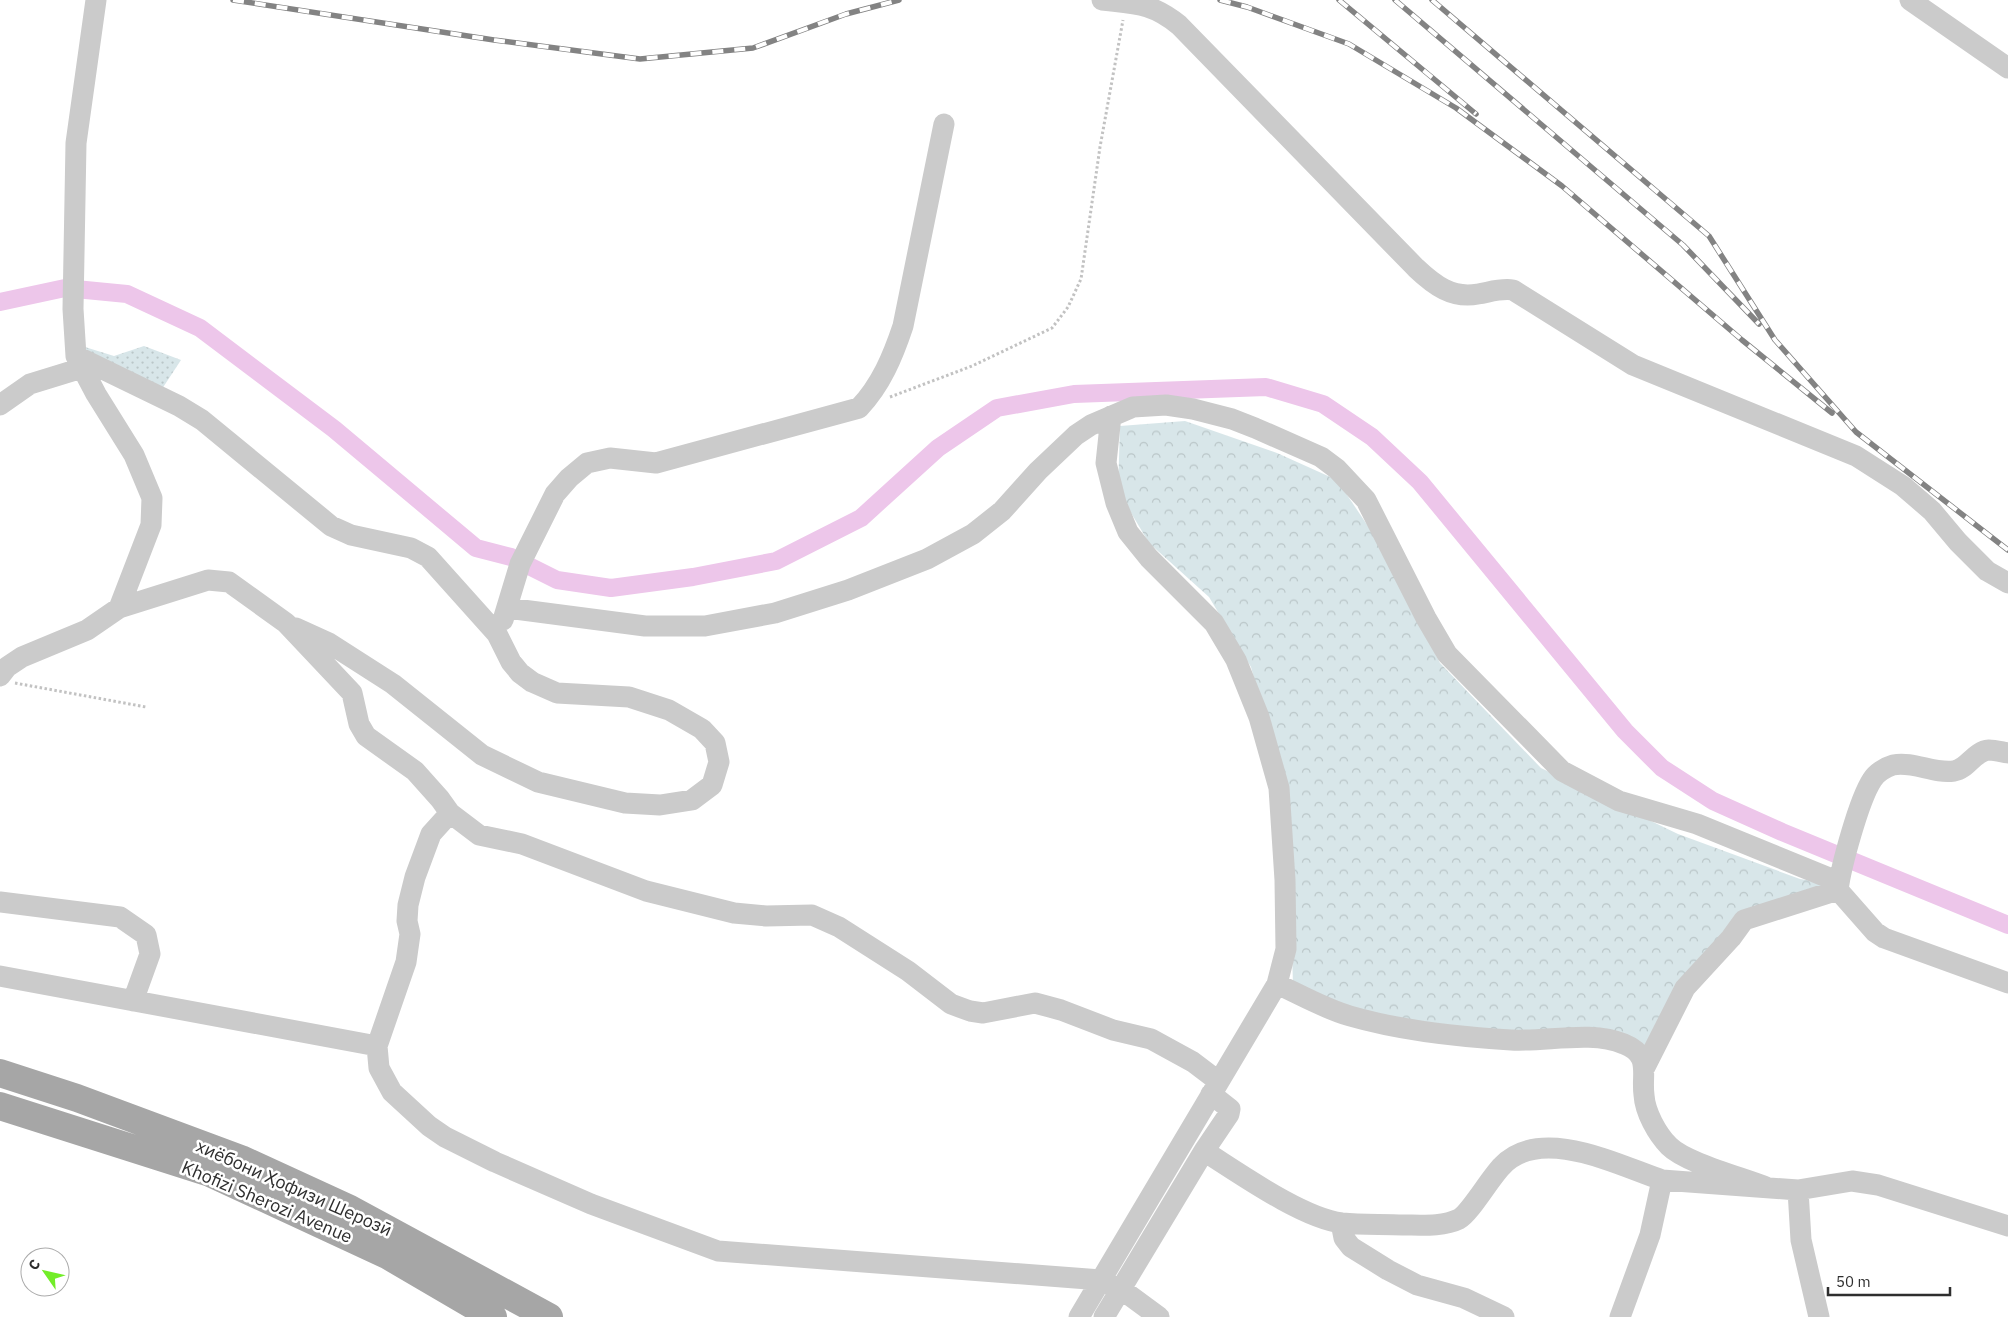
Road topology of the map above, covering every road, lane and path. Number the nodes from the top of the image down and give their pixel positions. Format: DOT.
graph roads {
  1 [pos="96,0"];
  2 [pos="1102,0"];
  3 [pos="1910,0"];
  4 [pos="1127,3"];
  5 [pos="2008,68"];
  6 [pos="944,124"];
  7 [pos="79,362"];
  8 [pos="0,405"];
  9 [pos="859,408"];
  10 [pos="1111,416"];
  11 [pos="2008,583"];
  12 [pos="119,608"];
  13 [pos="508,608"];
  14 [pos="286,623"];
  15 [pos="497,634"];
  16 [pos="5,679"];
  17 [pos="146,707"];
  18 [pos="2008,753"];
  19 [pos="450,813"];
  20 [pos="1839,881"];
  21 [pos="0,902"];
  22 [pos="0,976"];
  23 [pos="2008,983"];
  24 [pos="1277,984"];
  25 [pos="133,1001"];
  26 [pos="377,1046"];
  27 [pos="1645,1067"];
  28 [pos="0,1073"];
  29 [pos="1214,1087"];
  30 [pos="0,1106"];
  31 [pos="1204,1152"];
  32 [pos="1662,1180"];
  33 [pos="1766,1187"];
  34 [pos="1798,1190"];
  35 [pos="1341,1223"];
  36 [pos="2008,1226"];
  37 [pos="1101,1280"];
  38 [pos="1121,1289"];
  39 [pos="493,1317"];
  40 [pos="549,1317"];
  41 [pos="1079,1317"];
  42 [pos="1104,1317"];
  43 [pos="1159,1317"];
  44 [pos="1504,1317"];
  45 [pos="1620,1317"];
  46 [pos="1819,1317"];
  1 -- 7 [label="lane"];
  2 -- 4 [label="lane"];
  3 -- 5 [label="lane"];
  4 -- 9 [label="path"];
  4 -- 11 [label="lane"];
  6 -- 9 [label="lane"];
  7 -- 8 [label="lane"];
  7 -- 12 [label="lane"];
  7 -- 15 [label="lane"];
  9 -- 13 [label="lane"];
  10 -- 13 [label="lane"];
  10 -- 20 [label="lane"];
  10 -- 24 [label="lane"];
  12 -- 14 [label="lane"];
  12 -- 16 [label="lane"];
  13 -- 15 [label="lane"];
  14 -- 15 [label="lane"];
  14 -- 19 [label="lane"];
  16 -- 17 [label="path"];
  18 -- 20 [label="lane"];
  19 -- 26 [label="lane"];
  19 -- 29 [label="lane"];
  20 -- 23 [label="lane"];
  20 -- 27 [label="lane"];
  21 -- 25 [label="lane"];
  22 -- 25 [label="lane"];
  24 -- 27 [label="lane"];
  24 -- 29 [label="lane"];
  25 -- 26 [label="lane"];
  26 -- 37 [label="lane"];
  27 -- 33 [label="lane"];
  28 -- 40 [label="main road, хиёбони Ҳофизи Шерозӣ"];
  29 -- 31 [label="lane"];
  29 -- 37 [label="lane"];
  30 -- 39 [label="main road, Khofizi Sherozi Avenue"];
  31 -- 35 [label="lane"];
  31 -- 38 [label="lane"];
  32 -- 33 [label="lane"];
  32 -- 35 [label="lane"];
  32 -- 45 [label="lane"];
  33 -- 34 [label="lane"];
  34 -- 36 [label="lane"];
  34 -- 46 [label="lane"];
  35 -- 44 [label="lane"];
  37 -- 38 [label="lane"];
  37 -- 41 [label="lane"];
  38 -- 42 [label="lane"];
  38 -- 43 [label="lane"];
}
